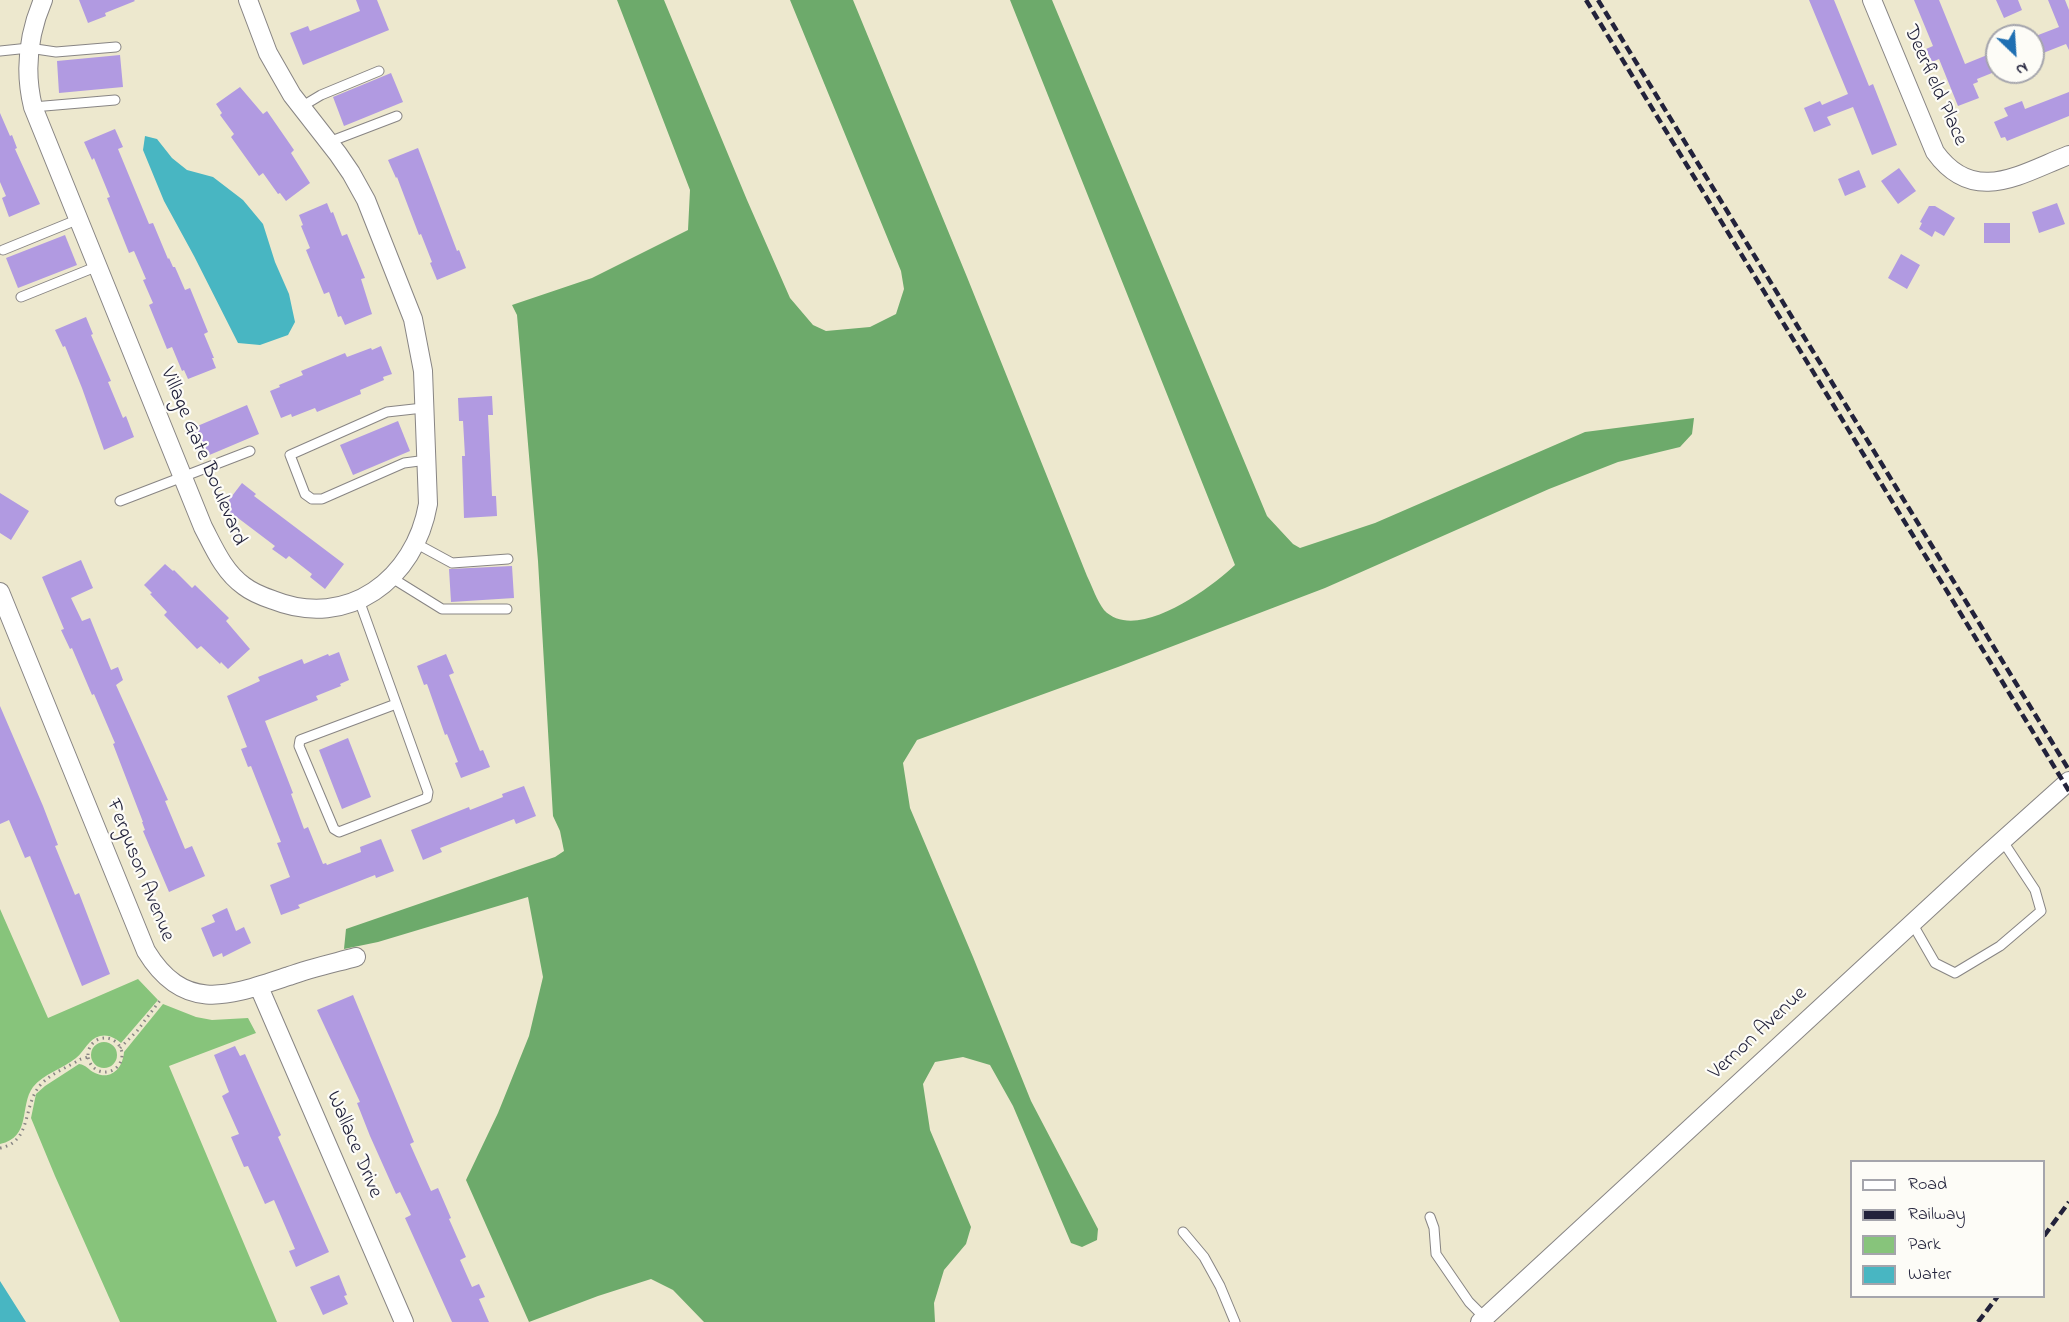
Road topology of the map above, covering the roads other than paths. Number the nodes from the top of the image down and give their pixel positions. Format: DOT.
graph roads {
  1 [pos="43,0"];
  2 [pos="248,0"];
  3 [pos="1872,0"];
  4 [pos="116,47"];
  5 [pos="29,48"];
  6 [pos="0,51"];
  7 [pos="379,71"];
  8 [pos="115,100"];
  9 [pos="33,107"];
  10 [pos="301,107"];
  11 [pos="397,116"];
  12 [pos="328,142"];
  13 [pos="2069,155"];
  14 [pos="79,219"];
  15 [pos="3,250"];
  16 [pos="98,266"];
  17 [pos="21,297"];
  18 [pos="423,408"];
  19 [pos="250,451"];
  20 [pos="427,460"];
  21 [pos="183,477"];
  22 [pos="120,501"];
  23 [pos="417,544"];
  24 [pos="508,559"];
  25 [pos="392,578"];
  26 [pos="0,592"];
  27 [pos="358,600"];
  28 [pos="507,609"];
  29 [pos="396,704"];
  30 [pos="2069,781"];
  31 [pos="2002,840"];
  32 [pos="1912,923"];
  33 [pos="356,957"];
  34 [pos="259,987"];
  35 [pos="1430,1217"];
  36 [pos="1183,1232"];
  37 [pos="1483,1320"];
  38 [pos="404,1322"];
  39 [pos="1235,1322"];
  1 -- 5 [label="street, Village Gate Boulevard"];
  2 -- 10 [label="street, Village Gate Boulevard"];
  3 -- 13 [label="street, Deerfield Place"];
  4 -- 5 [label="lane"];
  5 -- 6 [label="lane"];
  5 -- 9 [label="street, Village Gate Boulevard"];
  7 -- 10 [label="lane"];
  8 -- 9 [label="lane"];
  9 -- 14 [label="street, Village Gate Boulevard"];
  10 -- 12 [label="street, Village Gate Boulevard"];
  11 -- 12 [label="lane"];
  12 -- 18 [label="street, Village Gate Boulevard"];
  14 -- 15 [label="lane"];
  14 -- 16 [label="street, Village Gate Boulevard"];
  16 -- 17 [label="lane"];
  16 -- 21 [label="street, Village Gate Boulevard"];
  18 -- 20 [label="street, Village Gate Boulevard"];
  18 -- 20 [label="lane"];
  19 -- 21 [label="lane"];
  20 -- 23 [label="street, Village Gate Boulevard"];
  21 -- 22 [label="lane"];
  21 -- 27 [label="street, Village Gate Boulevard"];
  23 -- 24 [label="lane"];
  23 -- 25 [label="street, Village Gate Boulevard"];
  25 -- 27 [label="street, Village Gate Boulevard"];
  25 -- 28 [label="lane"];
  26 -- 34 [label="street, Ferguson Avenue"];
  27 -- 29 [label="lane"];
  29 -- 29 [label="lane"];
  30 -- 31 [label="street, Vernon Avenue"];
  31 -- 32 [label="street, Vernon Avenue"];
  31 -- 32 [label="lane"];
  32 -- 37 [label="street, Vernon Avenue"];
  33 -- 34 [label="street, Ferguson Avenue"];
  34 -- 38 [label="street, Wallace Drive"];
  35 -- 37 [label="lane"];
  36 -- 39 [label="lane"];
}
